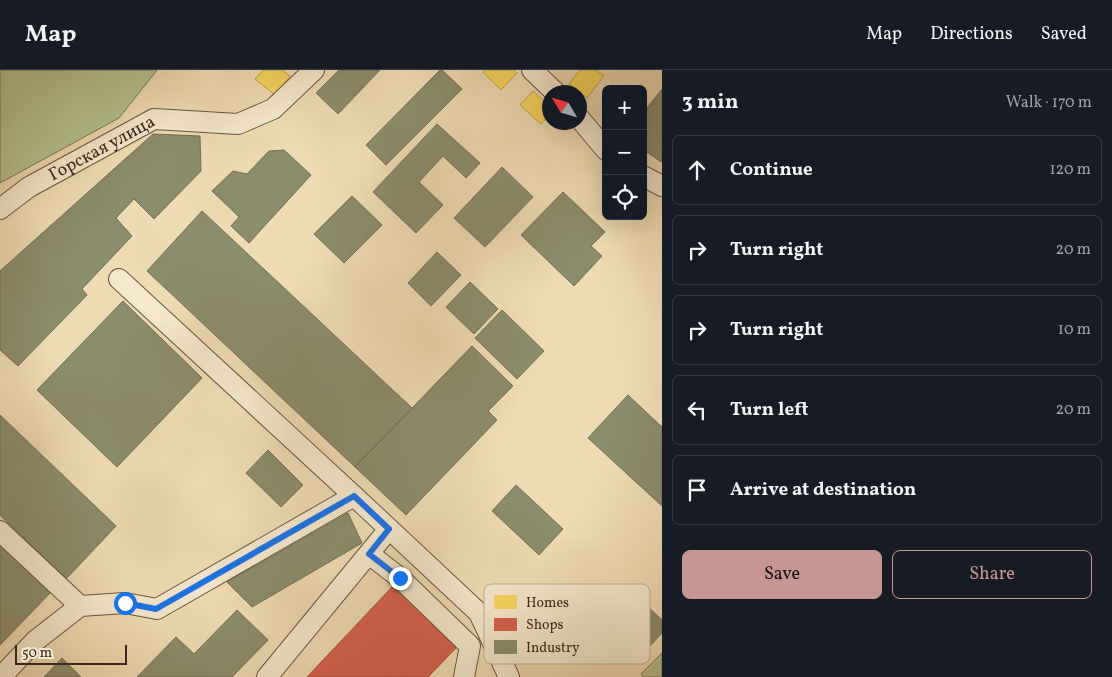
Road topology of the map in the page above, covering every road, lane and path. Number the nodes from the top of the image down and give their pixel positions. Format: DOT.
graph roads {
  1 [pos="314,70"];
  2 [pos="532,70"];
  3 [pos="548,85"];
  4 [pos="587,127"];
  5 [pos="602,145"];
  6 [pos="647,178"];
  7 [pos="662,186"];
  8 [pos="0,209"];
  9 [pos="119,279"];
  10 [pos="354,496"];
  11 [pos="389,529"];
  12 [pos="0,531"];
  13 [pos="369,554"];
  14 [pos="80,606"];
  15 [pos="484,625"];
  16 [pos="503,664"];
  17 [pos="1,677"];
  18 [pos="266,677"];
  19 [pos="464,677"];
  20 [pos="509,677"];
  1 -- 8 [label="street, Горская улица"];
  2 -- 3 [label="street"];
  4 -- 5 [label="street"];
  6 -- 7 [label="street"];
  9 -- 10 [label="street"];
  10 -- 11 [label="street"];
  10 -- 14 [label="street"];
  11 -- 13 [label="street"];
  11 -- 15 [label="street"];
  12 -- 14 [label="street"];
  13 -- 18 [label="street"];
  13 -- 19 [label="street"];
  14 -- 17 [label="street"];
  16 -- 20 [label="street"];
}
